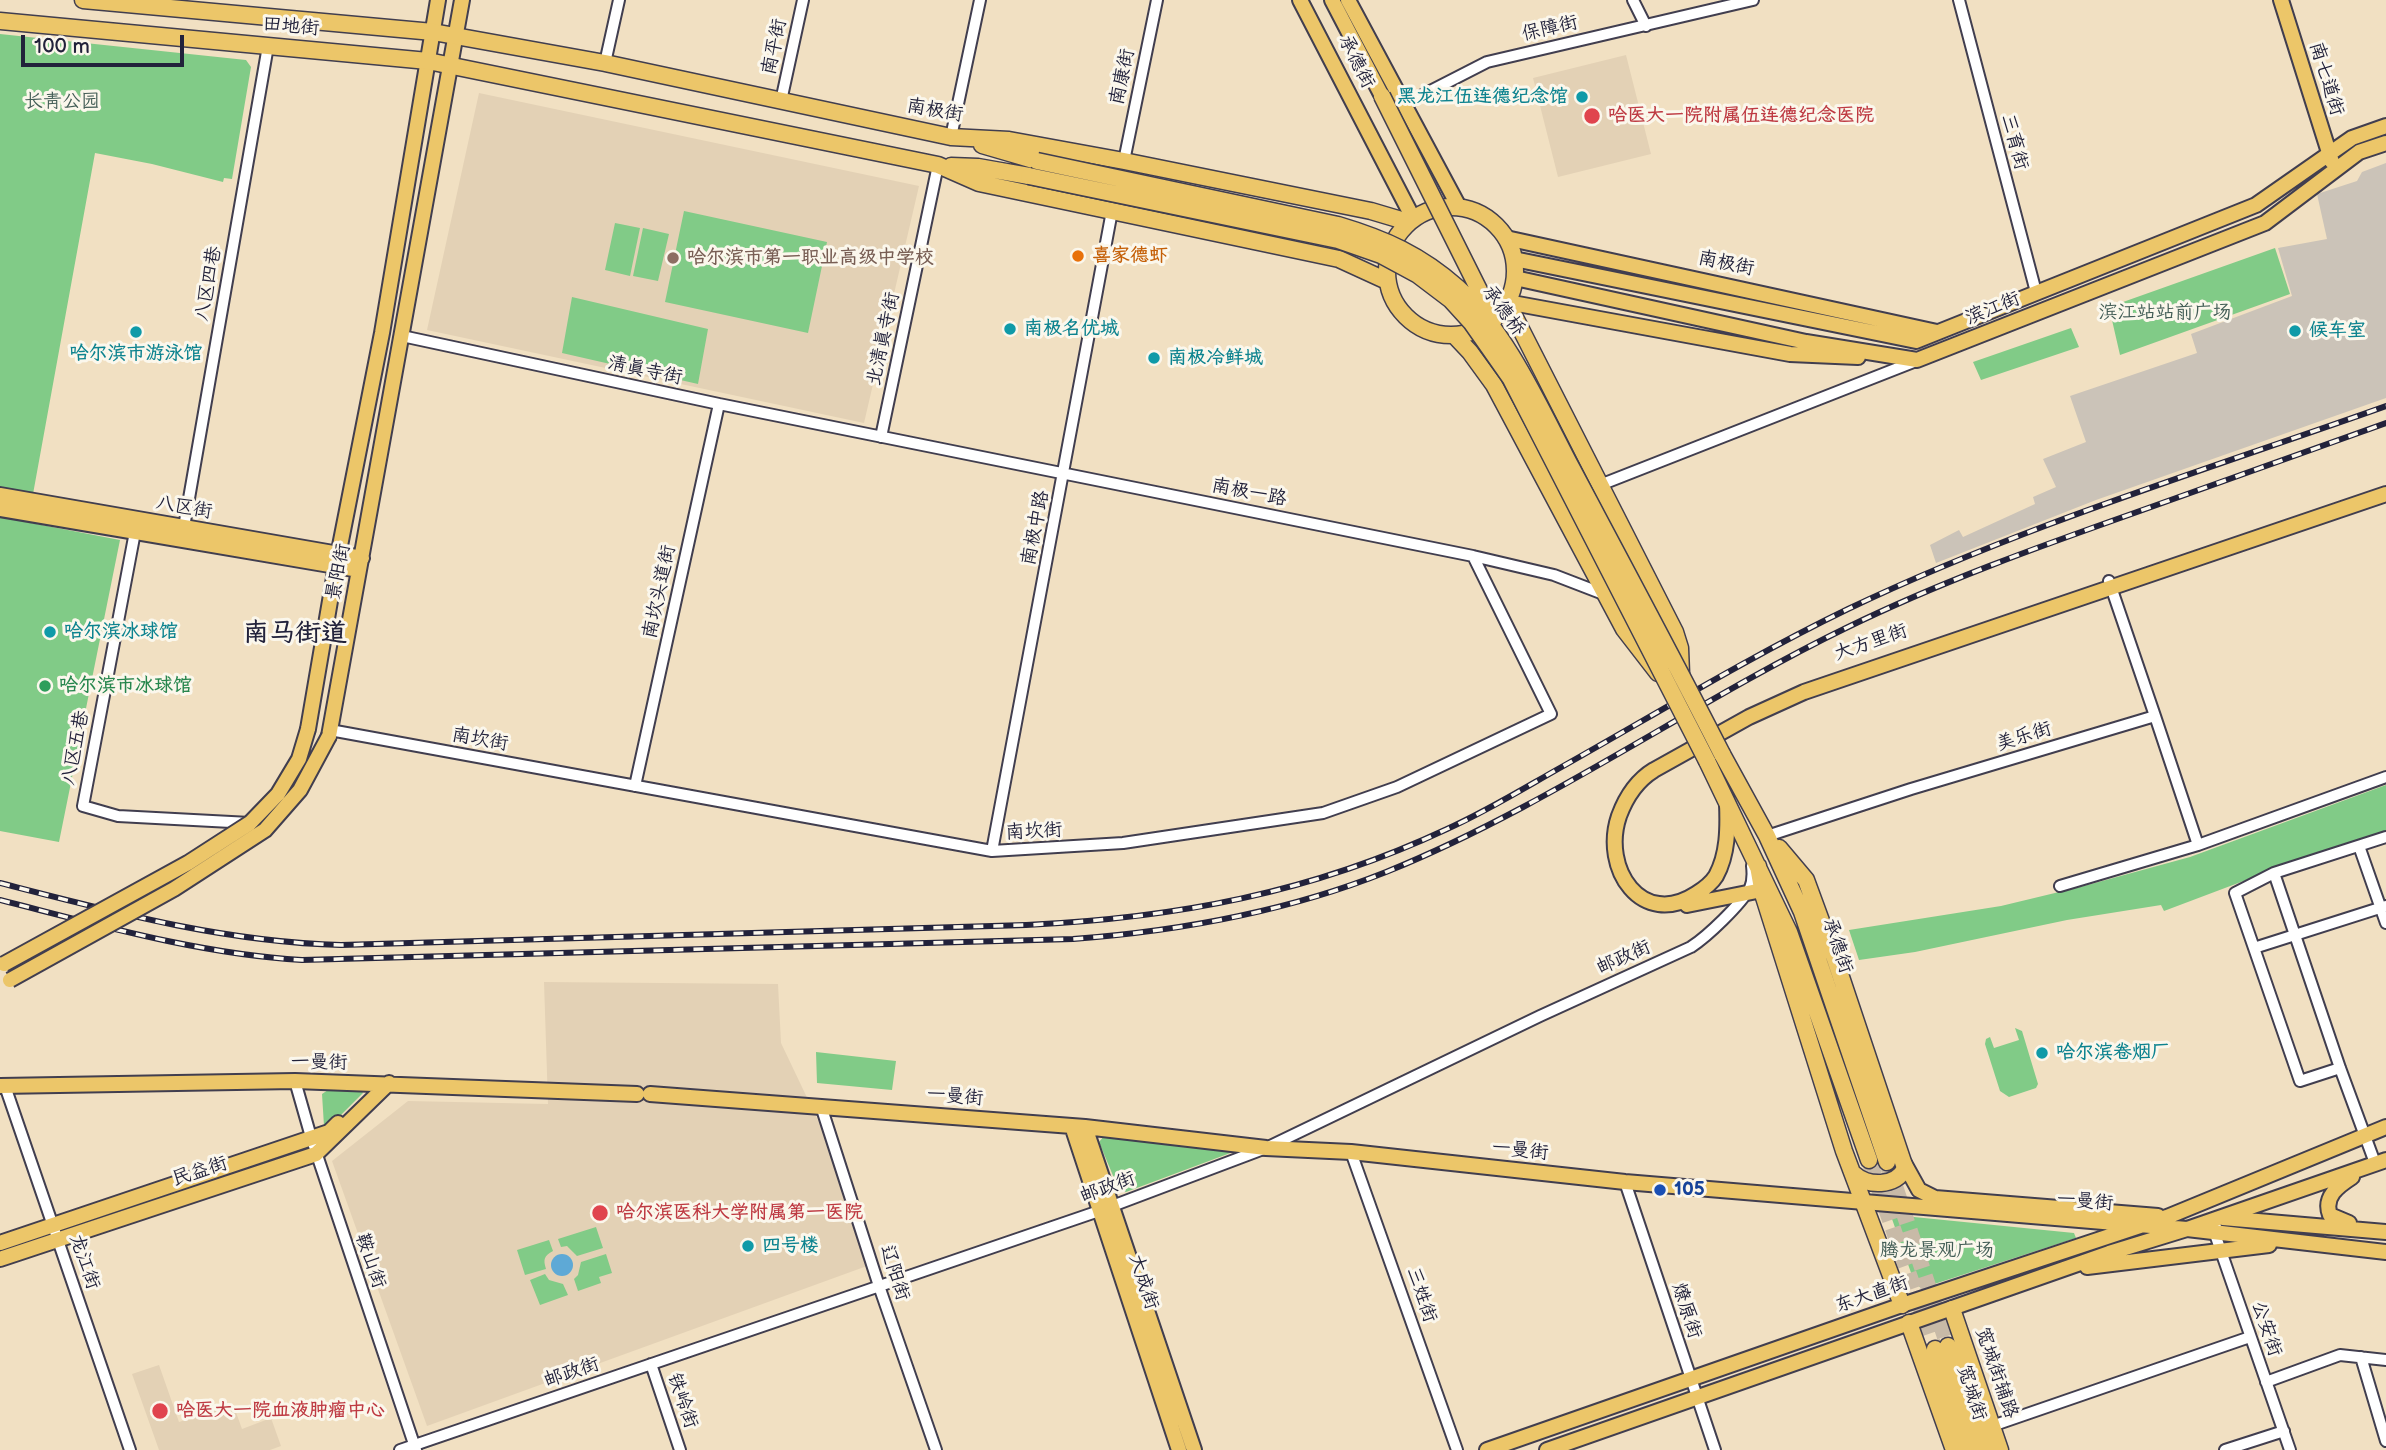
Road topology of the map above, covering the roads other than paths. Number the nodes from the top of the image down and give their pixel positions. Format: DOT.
graph roads {
  1 [pos="83,0"];
  2 [pos="438,0"];
  3 [pos="462,0"];
  4 [pos="619,0"];
  5 [pos="803,0"];
  6 [pos="980,0"];
  7 [pos="1157,0"];
  8 [pos="1300,0"];
  9 [pos="1332,0"];
  10 [pos="1348,0"];
  11 [pos="1633,0"];
  12 [pos="1754,0"];
  13 [pos="1959,0"];
  14 [pos="2281,0"];
  15 [pos="0,21"];
  16 [pos="1646,26"];
  17 [pos="433,32"];
  18 [pos="455,36"];
  19 [pos="268,46"];
  20 [pos="428,61"];
  21 [pos="605,63"];
  22 [pos="451,66"];
  23 [pos="1382,96"];
  24 [pos="781,101"];
  25 [pos="1403,105"];
  26 [pos="2386,126"];
  27 [pos="951,137"];
  28 [pos="2386,143"];
  29 [pos="2329,154"];
  30 [pos="1124,161"];
  31 [pos="939,165"];
  32 [pos="2334,170"];
  33 [pos="1459,207"];
  34 [pos="1112,211"];
  35 [pos="1411,220"];
  36 [pos="1506,237"];
  37 [pos="1514,259"];
  38 [pos="1515,278"];
  39 [pos="1387,281"];
  40 [pos="2036,292"];
  41 [pos="1507,302"];
  42 [pos="1937,332"];
  43 [pos="1454,335"];
  44 [pos="402,336"];
  45 [pos="1916,341"];
  46 [pos="1897,356"];
  47 [pos="1917,360"];
  48 [pos="1521,372"];
  49 [pos="719,404"];
  50 [pos="881,437"];
  51 [pos="1064,474"];
  52 [pos="1600,485"];
  53 [pos="2386,486"];
  54 [pos="2386,494"];
  55 [pos="0,495"];
  56 [pos="0,509"];
  57 [pos="184,527"];
  58 [pos="135,532"];
  59 [pos="1473,556"];
  60 [pos="337,560"];
  61 [pos="360,564"];
  62 [pos="2110,584"];
  63 [pos="1606,595"];
  64 [pos="1674,678"];
  65 [pos="2155,716"];
  66 [pos="329,733"];
  67 [pos="1714,757"];
  68 [pos="2386,776"];
  69 [pos="635,786"];
  70 [pos="1727,800"];
  71 [pos="250,823"];
  72 [pos="1767,836"];
  73 [pos="2386,837"];
  74 [pos="2198,845"];
  75 [pos="2359,846"];
  76 [pos="1751,850"];
  77 [pos="992,851"];
  78 [pos="1758,866"];
  79 [pos="2274,873"];
  80 [pos="2060,886"];
  81 [pos="1754,891"];
  82 [pos="2383,907"];
  83 [pos="2386,923"];
  84 [pos="2295,936"];
  85 [pos="2254,948"];
  86 [pos="2,965"];
  87 [pos="5,982"];
  88 [pos="2340,1068"];
  89 [pos="295,1082"];
  90 [pos="384,1083"];
  91 [pos="3,1086"];
  92 [pos="821,1106"];
  93 [pos="1078,1126"];
  94 [pos="2386,1127"];
  95 [pos="2365,1135"];
  96 [pos="310,1137"];
  97 [pos="1266,1148"];
  98 [pos="1351,1152"];
  99 [pos="316,1154"];
  100 [pos="1869,1160"];
  101 [pos="2381,1162"];
  102 [pos="1886,1163"];
  103 [pos="1904,1163"];
  104 [pos="1854,1174"];
  105 [pos="1626,1182"];
  106 [pos="1865,1202"];
  107 [pos="1106,1208"];
  108 [pos="2167,1217"];
  109 [pos="2218,1218"];
  110 [pos="2137,1225"];
  111 [pos="2187,1229"];
  112 [pos="2370,1230"];
  113 [pos="55,1232"];
  114 [pos="2386,1232"];
  115 [pos="2215,1234"];
  116 [pos="2291,1242"];
  117 [pos="0,1243"];
  118 [pos="2221,1251"];
  119 [pos="2386,1252"];
  120 [pos="0,1259"];
  121 [pos="2065,1269"];
  122 [pos="879,1286"];
  123 [pos="1902,1305"];
  124 [pos="1952,1309"];
  125 [pos="1909,1323"];
  126 [pos="2250,1337"];
  127 [pos="2361,1357"];
  128 [pos="2386,1360"];
  129 [pos="650,1364"];
  130 [pos="1690,1380"];
  131 [pos="2266,1382"];
  132 [pos="1697,1398"];
  133 [pos="1992,1426"];
  134 [pos="2284,1431"];
  135 [pos="2386,1441"];
  136 [pos="415,1448"];
  137 [pos="130,1450"];
  138 [pos="400,1450"];
  139 [pos="680,1450"];
  140 [pos="936,1450"];
  141 [pos="1179,1450"];
  142 [pos="1194,1450"];
  143 [pos="1457,1450"];
  144 [pos="1487,1450"];
  145 [pos="1547,1450"];
  146 [pos="1715,1450"];
  147 [pos="1954,1450"];
  148 [pos="1968,1450"];
  149 [pos="1984,1450"];
  150 [pos="2000,1450"];
  151 [pos="2225,1450"];
  152 [pos="2290,1450"];
  1 -- 17 [label="highway, 田地街"];
  2 -- 17 [label="main road, 景阳街"];
  3 -- 18 [label="main road, 景阳街"];
  4 -- 21 [label="street"];
  5 -- 24 [label="street, 南平街"];
  6 -- 27 [label="street"];
  7 -- 30 [label="street, 南康街"];
  8 -- 35 [label="main road, 承德街"];
  9 -- 23 [label="main road"];
  10 -- 25 [label="main road"];
  11 -- 16 [label="street"];
  12 -- 16 [label="street, 保障街"];
  13 -- 40 [label="street, 三育街"];
  14 -- 29 [label="main road, 南七道街"];
  15 -- 19 [label="highway, 田地街"];
  16 -- 25 [label="street, 保障街"];
  17 -- 18 [label="highway, 田地街"];
  17 -- 20 [label="main road, 景阳街"];
  18 -- 21 [label="highway, 南极街"];
  18 -- 22 [label="main road, 景阳街"];
  19 -- 20 [label="highway, 田地街"];
  19 -- 57 [label="street, 八区四巷"];
  20 -- 22 [label="highway, 田地街"];
  20 -- 60 [label="main road, 景阳街"];
  21 -- 24 [label="highway, 南极街"];
  22 -- 31 [label="highway"];
  22 -- 44 [label="main road, 景阳街"];
  23 -- 48 [label="highway, bridge"];
  24 -- 27 [label="highway, 南极街"];
  25 -- 33 [label="main road"];
  26 -- 29 [label="main road, 滨江街"];
  27 -- 30 [label="highway, 南极街"];
  27 -- 48 [label="highway, 承德桥, bridge"];
  28 -- 32 [label="main road, 滨江街"];
  29 -- 32 [label="main road, 南七道街"];
  29 -- 40 [label="main road, 滨江街"];
  30 -- 35 [label="highway, 南极街"];
  31 -- 34 [label="highway"];
  31 -- 50 [label="street, 北清真寺街"];
  31 -- 64 [label="highway, 承德桥, bridge"];
  32 -- 47 [label="main road, 滨江街"];
  33 -- 35 [label="highway"];
  33 -- 36 [label="highway"];
  34 -- 39 [label="highway"];
  34 -- 51 [label="street, 南极中路"];
  35 -- 39 [label="highway"];
  36 -- 37 [label="highway"];
  36 -- 42 [label="main road, 南极街"];
  37 -- 38 [label="highway"];
  37 -- 45 [label="main road, 南极街"];
  38 -- 41 [label="highway"];
  38 -- 46 [label="main road"];
  39 -- 43 [label="highway"];
  40 -- 42 [label="main road, 滨江街"];
  41 -- 43 [label="highway"];
  41 -- 46 [label="main road"];
  41 -- 52 [label="highway"];
  42 -- 45 [label="main road, 滨江街"];
  43 -- 63 [label="highway"];
  44 -- 49 [label="street, 清真寺街"];
  44 -- 61 [label="main road, 景阳街"];
  46 -- 47 [label="main road"];
  47 -- 52 [label="street, 滨江街"];
  48 -- 64 [label="highway, 承德桥, bridge"];
  49 -- 50 [label="street, 清真寺街"];
  49 -- 69 [label="street, 南坎头道街"];
  50 -- 51 [label="street, 南极一路"];
  51 -- 59 [label="street, 南极一路"];
  51 -- 77 [label="street, 南极中路"];
  52 -- 64 [label="highway"];
  53 -- 62 [label="main road, 大方里街"];
  54 -- 62 [label="main road, 大方里街"];
  55 -- 57 [label="main road, 八区街"];
  56 -- 58 [label="main road, 八区街"];
  57 -- 60 [label="main road, 八区街"];
  58 -- 60 [label="main road, 八区街"];
  58 -- 71 [label="street, 八区五巷"];
  59 -- 63 [label="street, 南极一路"];
  59 -- 77 [label="street, 南坎街"];
  60 -- 61 [label="main road, 八区街"];
  60 -- 71 [label="main road, 景阳街, bridge"];
  61 -- 66 [label="main road, 景阳街"];
  62 -- 65 [label="street"];
  62 -- 70 [label="main road, 大方里街"];
  62 -- 81 [label="main road, 大方里街"];
  63 -- 64 [label="highway, bridge"];
  64 -- 67 [label="highway, 承德桥, bridge"];
  65 -- 72 [label="street, 美乐街"];
  65 -- 74 [label="street"];
  66 -- 69 [label="street, 南坎街"];
  66 -- 87 [label="main road, 景阳街, bridge"];
  67 -- 70 [label="highway"];
  67 -- 72 [label="highway, 承德街"];
  68 -- 74 [label="street"];
  69 -- 77 [label="street, 南坎街"];
  70 -- 76 [label="highway"];
  71 -- 86 [label="main road, 景阳街, bridge"];
  72 -- 102 [label="highway, 承德街"];
  72 -- 103 [label="highway"];
  73 -- 75 [label="street"];
  74 -- 80 [label="street"];
  75 -- 79 [label="street"];
  75 -- 82 [label="street"];
  76 -- 78 [label="highway"];
  76 -- 81 [label="street"];
  78 -- 81 [label="highway"];
  78 -- 100 [label="highway"];
  79 -- 84 [label="street"];
  79 -- 85 [label="street"];
  81 -- 97 [label="street, 邮政街"];
  81 -- 104 [label="highway"];
  82 -- 83 [label="street"];
  82 -- 84 [label="street"];
  84 -- 85 [label="street"];
  84 -- 88 [label="street"];
  85 -- 88 [label="street"];
  88 -- 95 [label="street"];
  89 -- 90 [label="main road, 一曼街"];
  89 -- 91 [label="main road, 一曼街"];
  89 -- 96 [label="street, 鞍山街"];
  90 -- 92 [label="main road, 一曼街"];
  90 -- 96 [label="main road, 民益街"];
  90 -- 99 [label="main road, 民益街"];
  91 -- 113 [label="street, 龙江街"];
  92 -- 93 [label="main road, 一曼街"];
  92 -- 122 [label="street, 辽阳街"];
  93 -- 97 [label="main road, 一曼街"];
  93 -- 107 [label="main road, 大成街"];
  94 -- 95 [label="main road, 东大直街"];
  95 -- 101 [label="street"];
  95 -- 108 [label="main road, 东大直街"];
  96 -- 99 [label="street, 鞍山街"];
  96 -- 113 [label="main road, 民益街"];
  97 -- 98 [label="main road, 一曼街"];
  97 -- 107 [label="street, 邮政街"];
  98 -- 105 [label="main road, 一曼街"];
  98 -- 143 [label="street, 三姓街"];
  99 -- 113 [label="main road, 民益街"];
  99 -- 136 [label="street, 鞍山街"];
  101 -- 109 [label="main road, 东大直街"];
  101 -- 112 [label="main road"];
  103 -- 104 [label="highway"];
  103 -- 108 [label="main road, 一曼街"];
  104 -- 106 [label="highway"];
  105 -- 106 [label="main road, 一曼街"];
  105 -- 130 [label="street, 燎原街"];
  106 -- 110 [label="main road, 一曼街"];
  106 -- 123 [label="highway"];
  107 -- 122 [label="street, 邮政街"];
  107 -- 141 [label="main road, 大成街"];
  107 -- 142 [label="main road, 大成街"];
  108 -- 109 [label="main road, 一曼街"];
  108 -- 110 [label="main road, 东大直街"];
  109 -- 111 [label="main road, 东大直街"];
  109 -- 112 [label="main road, 一曼街"];
  109 -- 115 [label="street"];
  110 -- 111 [label="main road, 一曼街"];
  110 -- 123 [label="main road, 东大直街"];
  111 -- 115 [label="main road, 一曼街"];
  111 -- 121 [label="main road, 东大直街"];
  112 -- 114 [label="main road, 一曼街"];
  113 -- 117 [label="main road, 民益街"];
  113 -- 120 [label="main road, 民益街"];
  113 -- 137 [label="street, 龙江街"];
  115 -- 116 [label="main road, 一曼街"];
  115 -- 118 [label="street, 公安街"];
  116 -- 118 [label="main road"];
  116 -- 119 [label="main road, 一曼街"];
  118 -- 121 [label="main road"];
  118 -- 126 [label="street, 公安街"];
  121 -- 124 [label="main road, 东大直街"];
  122 -- 129 [label="street, 邮政街"];
  122 -- 140 [label="street, 辽阳街"];
  123 -- 130 [label="main road, 东大直街"];
  124 -- 125 [label="main road, 东大直街"];
  124 -- 133 [label="highway, 宽城街辅路"];
  125 -- 132 [label="main road, 东大直街"];
  125 -- 147 [label="highway"];
  126 -- 131 [label="street, 公安街"];
  126 -- 133 [label="street"];
  127 -- 128 [label="street"];
  127 -- 131 [label="street"];
  127 -- 135 [label="street"];
  129 -- 136 [label="street, 邮政街"];
  129 -- 139 [label="street, 铁岭街"];
  130 -- 132 [label="street, 燎原街"];
  130 -- 144 [label="main road, 东大直街"];
  131 -- 134 [label="street, 公安街"];
  132 -- 145 [label="main road, 东大直街"];
  132 -- 146 [label="street, 燎原街"];
  133 -- 150 [label="highway, 宽城街辅路"];
  134 -- 151 [label="street"];
  134 -- 152 [label="street, 公安街"];
  136 -- 138 [label="street, 邮政街"];
  148 -- 149 [label="highway, 宽城街"];
}
